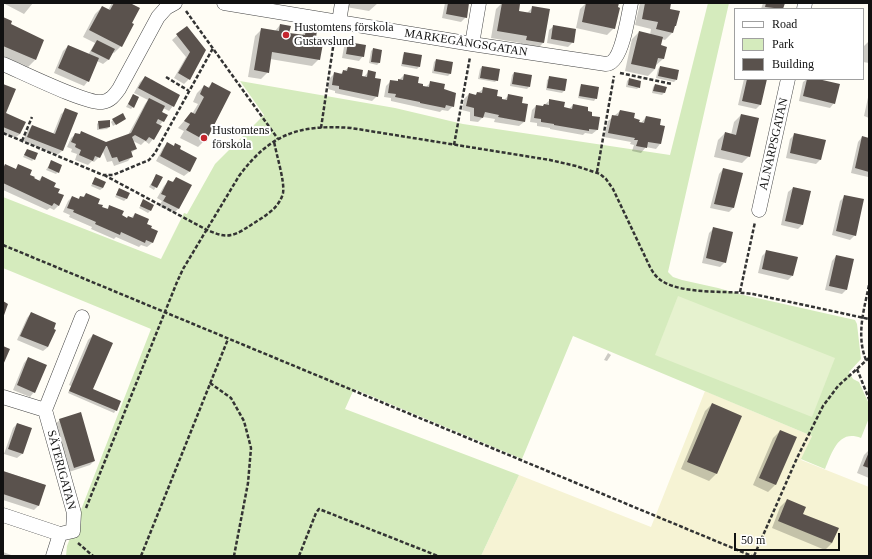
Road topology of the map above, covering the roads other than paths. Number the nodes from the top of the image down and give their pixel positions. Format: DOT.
graph roads {
  1 [pos="224,3"];
  2 [pos="342,3"];
  3 [pos="480,3"];
  4 [pos="631,3"];
  5 [pos="180,6"];
  6 [pos="338,22"];
  7 [pos="472,44"];
  8 [pos="3,64"];
  9 [pos="788,80"];
  10 [pos="759,210"];
  11 [pos="82,317"];
  12 [pos="3,397"];
  13 [pos="45,410"];
  14 [pos="3,515"];
  15 [pos="66,532"];
  16 [pos="53,556"];
  1 -- 6 [label="street, MARKEGÅNGSGATAN"];
  2 -- 6 [label="street"];
  3 -- 7 [label="street"];
  4 -- 7 [label="street, MARKEGÅNGSGATAN"];
  5 -- 8 [label="street"];
  6 -- 7 [label="street, MARKEGÅNGSGATAN"];
  9 -- 10 [label="street, ALNARPSGATAN"];
  11 -- 13 [label="street"];
  12 -- 13 [label="street"];
  13 -- 15 [label="street, SÄTERIGATAN"];
  14 -- 15 [label="street"];
  15 -- 16 [label="street, SÄTERIGATAN"];
}
